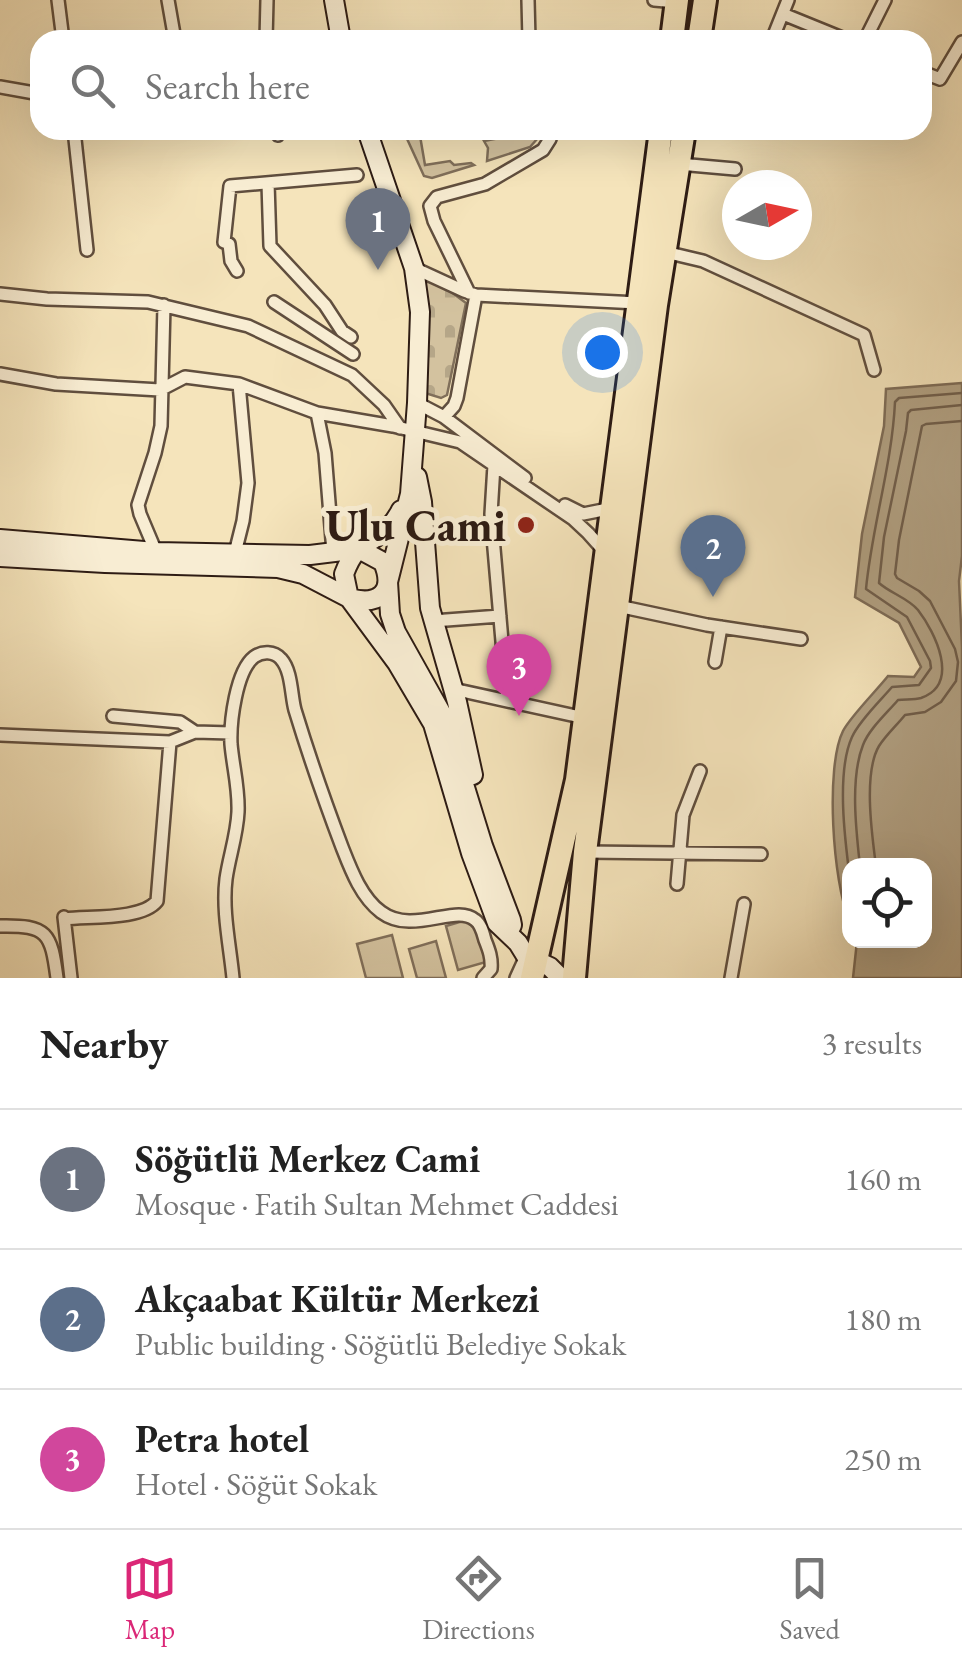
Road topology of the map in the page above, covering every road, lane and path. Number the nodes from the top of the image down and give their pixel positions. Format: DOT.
graph roads {
  1 [pos="58,0"];
  2 [pos="168,0"];
  3 [pos="267,0"];
  4 [pos="334,0"];
  5 [pos="528,0"];
  6 [pos="705,0"];
  7 [pos="788,0"];
  8 [pos="885,0"];
  9 [pos="669,1"];
  10 [pos="783,14"];
  11 [pos="62,30"];
  12 [pos="173,30"];
  13 [pos="266,30"];
  14 [pos="339,30"];
  15 [pos="529,30"];
  16 [pos="671,30"];
  17 [pos="700,30"];
  18 [pos="776,30"];
  19 [pos="822,30"];
  20 [pos="870,30"];
  21 [pos="962,42"];
  22 [pos="932,76"];
  23 [pos="0,86"];
  24 [pos="30,92"];
  25 [pos="75,140"];
  26 [pos="370,140"];
  27 [pos="549,140"];
  28 [pos="660,140"];
  29 [pos="683,140"];
  30 [pos="679,164"];
  31 [pos="734,170"];
  32 [pos="357,176"];
  33 [pos="268,183"];
  34 [pos="87,250"];
  35 [pos="664,252"];
  36 [pos="414,268"];
  37 [pos="237,271"];
  38 [pos="0,294"];
  39 [pos="473,294"];
  40 [pos="274,302"];
  41 [pos="638,302"];
  42 [pos="164,305"];
  43 [pos="352,336"];
  44 [pos="354,354"];
  45 [pos="874,370"];
  46 [pos="0,374"];
  47 [pos="238,384"];
  48 [pos="160,390"];
  49 [pos="417,403"];
  50 [pos="317,413"];
  51 [pos="444,417"];
  52 [pos="407,430"];
  53 [pos="494,465"];
  54 [pos="412,467"];
  55 [pos="613,508"];
  56 [pos="0,539"];
  57 [pos="359,549"];
  58 [pos="156,552"];
  59 [pos="334,552"];
  60 [pos="235,554"];
  61 [pos="607,554"];
  62 [pos="0,557"];
  63 [pos="388,582"];
  64 [pos="348,598"];
  65 [pos="618,606"];
  66 [pos="500,616"];
  67 [pos="433,621"];
  68 [pos="721,627"];
  69 [pos="801,639"];
  70 [pos="715,662"];
  71 [pos="453,689"];
  72 [pos="507,699"];
  73 [pos="113,716"];
  74 [pos="586,718"];
  75 [pos="195,732"];
  76 [pos="231,733"];
  77 [pos="0,735"];
  78 [pos="170,742"];
  79 [pos="700,771"];
  80 [pos="472,808"];
  81 [pos="585,852"];
  82 [pos="681,853"];
  83 [pos="760,854"];
  84 [pos="678,884"];
  85 [pos="744,904"];
  86 [pos="0,926"];
  87 [pos="508,932"];
  88 [pos="531,965"];
  89 [pos="57,978"];
  90 [pos="71,978"];
  91 [pos="233,978"];
  92 [pos="483,978"];
  93 [pos="516,978"];
  94 [pos="561,978"];
  95 [pos="574,978"];
  96 [pos="730,978"];
  1 -- 11 [label="street"];
  2 -- 12 [label="street"];
  3 -- 13 [label="street"];
  4 -- 14 [label="street"];
  5 -- 15 [label="street"];
  6 -- 17 [label="highway"];
  7 -- 10 [label="street"];
  8 -- 20 [label="street"];
  9 -- 16 [label="highway"];
  10 -- 18 [label="street"];
  10 -- 19 [label="street"];
  21 -- 22 [label="street"];
  23 -- 24 [label="street"];
  25 -- 34 [label="street"];
  26 -- 36 [label="street"];
  27 -- 39 [label="street"];
  28 -- 41 [label="highway"];
  29 -- 30 [label="highway"];
  30 -- 31 [label="street"];
  30 -- 35 [label="highway"];
  32 -- 33 [label="street"];
  33 -- 37 [label="street"];
  33 -- 43 [label="street"];
  35 -- 45 [label="street"];
  35 -- 65 [label="highway"];
  36 -- 39 [label="street"];
  36 -- 49 [label="street"];
  38 -- 42 [label="street"];
  39 -- 41 [label="street"];
  39 -- 51 [label="street"];
  40 -- 44 [label="street"];
  41 -- 55 [label="highway"];
  42 -- 48 [label="street"];
  42 -- 52 [label="street"];
  46 -- 48 [label="street"];
  47 -- 48 [label="street"];
  47 -- 50 [label="street"];
  47 -- 60 [label="street"];
  48 -- 58 [label="street"];
  49 -- 51 [label="street"];
  49 -- 52 [label="street"];
  50 -- 52 [label="street"];
  50 -- 59 [label="street"];
  51 -- 55 [label="street"];
  52 -- 53 [label="street"];
  52 -- 54 [label="street"];
  53 -- 61 [label="street"];
  53 -- 66 [label="street"];
  54 -- 57 [label="street"];
  54 -- 63 [label="street"];
  54 -- 67 [label="street"];
  55 -- 61 [label="highway"];
  56 -- 58 [label="street"];
  57 -- 59 [label="street"];
  57 -- 63 [label="street"];
  57 -- 64 [label="street"];
  58 -- 60 [label="street"];
  59 -- 60 [label="street"];
  61 -- 74 [label="highway"];
  62 -- 64 [label="street"];
  63 -- 64 [label="street"];
  63 -- 80 [label="street"];
  64 -- 87 [label="street"];
  65 -- 68 [label="street"];
  65 -- 81 [label="highway"];
  66 -- 67 [label="street"];
  66 -- 72 [label="street"];
  67 -- 71 [label="street"];
  68 -- 69 [label="street"];
  68 -- 70 [label="street"];
  71 -- 72 [label="street"];
  71 -- 80 [label="street"];
  72 -- 74 [label="street"];
  73 -- 75 [label="street"];
  74 -- 88 [label="highway"];
  75 -- 76 [label="street"];
  75 -- 78 [label="street"];
  76 -- 91 [label="street"];
  76 -- 92 [label="street"];
  77 -- 78 [label="street"];
  78 -- 90 [label="street"];
  79 -- 82 [label="street"];
  80 -- 87 [label="street"];
  81 -- 82 [label="street"];
  81 -- 95 [label="highway"];
  82 -- 83 [label="street"];
  82 -- 84 [label="street"];
  85 -- 96 [label="street"];
  86 -- 89 [label="street"];
  87 -- 88 [label="street"];
  88 -- 93 [label="street"];
  88 -- 94 [label="street"];
}
